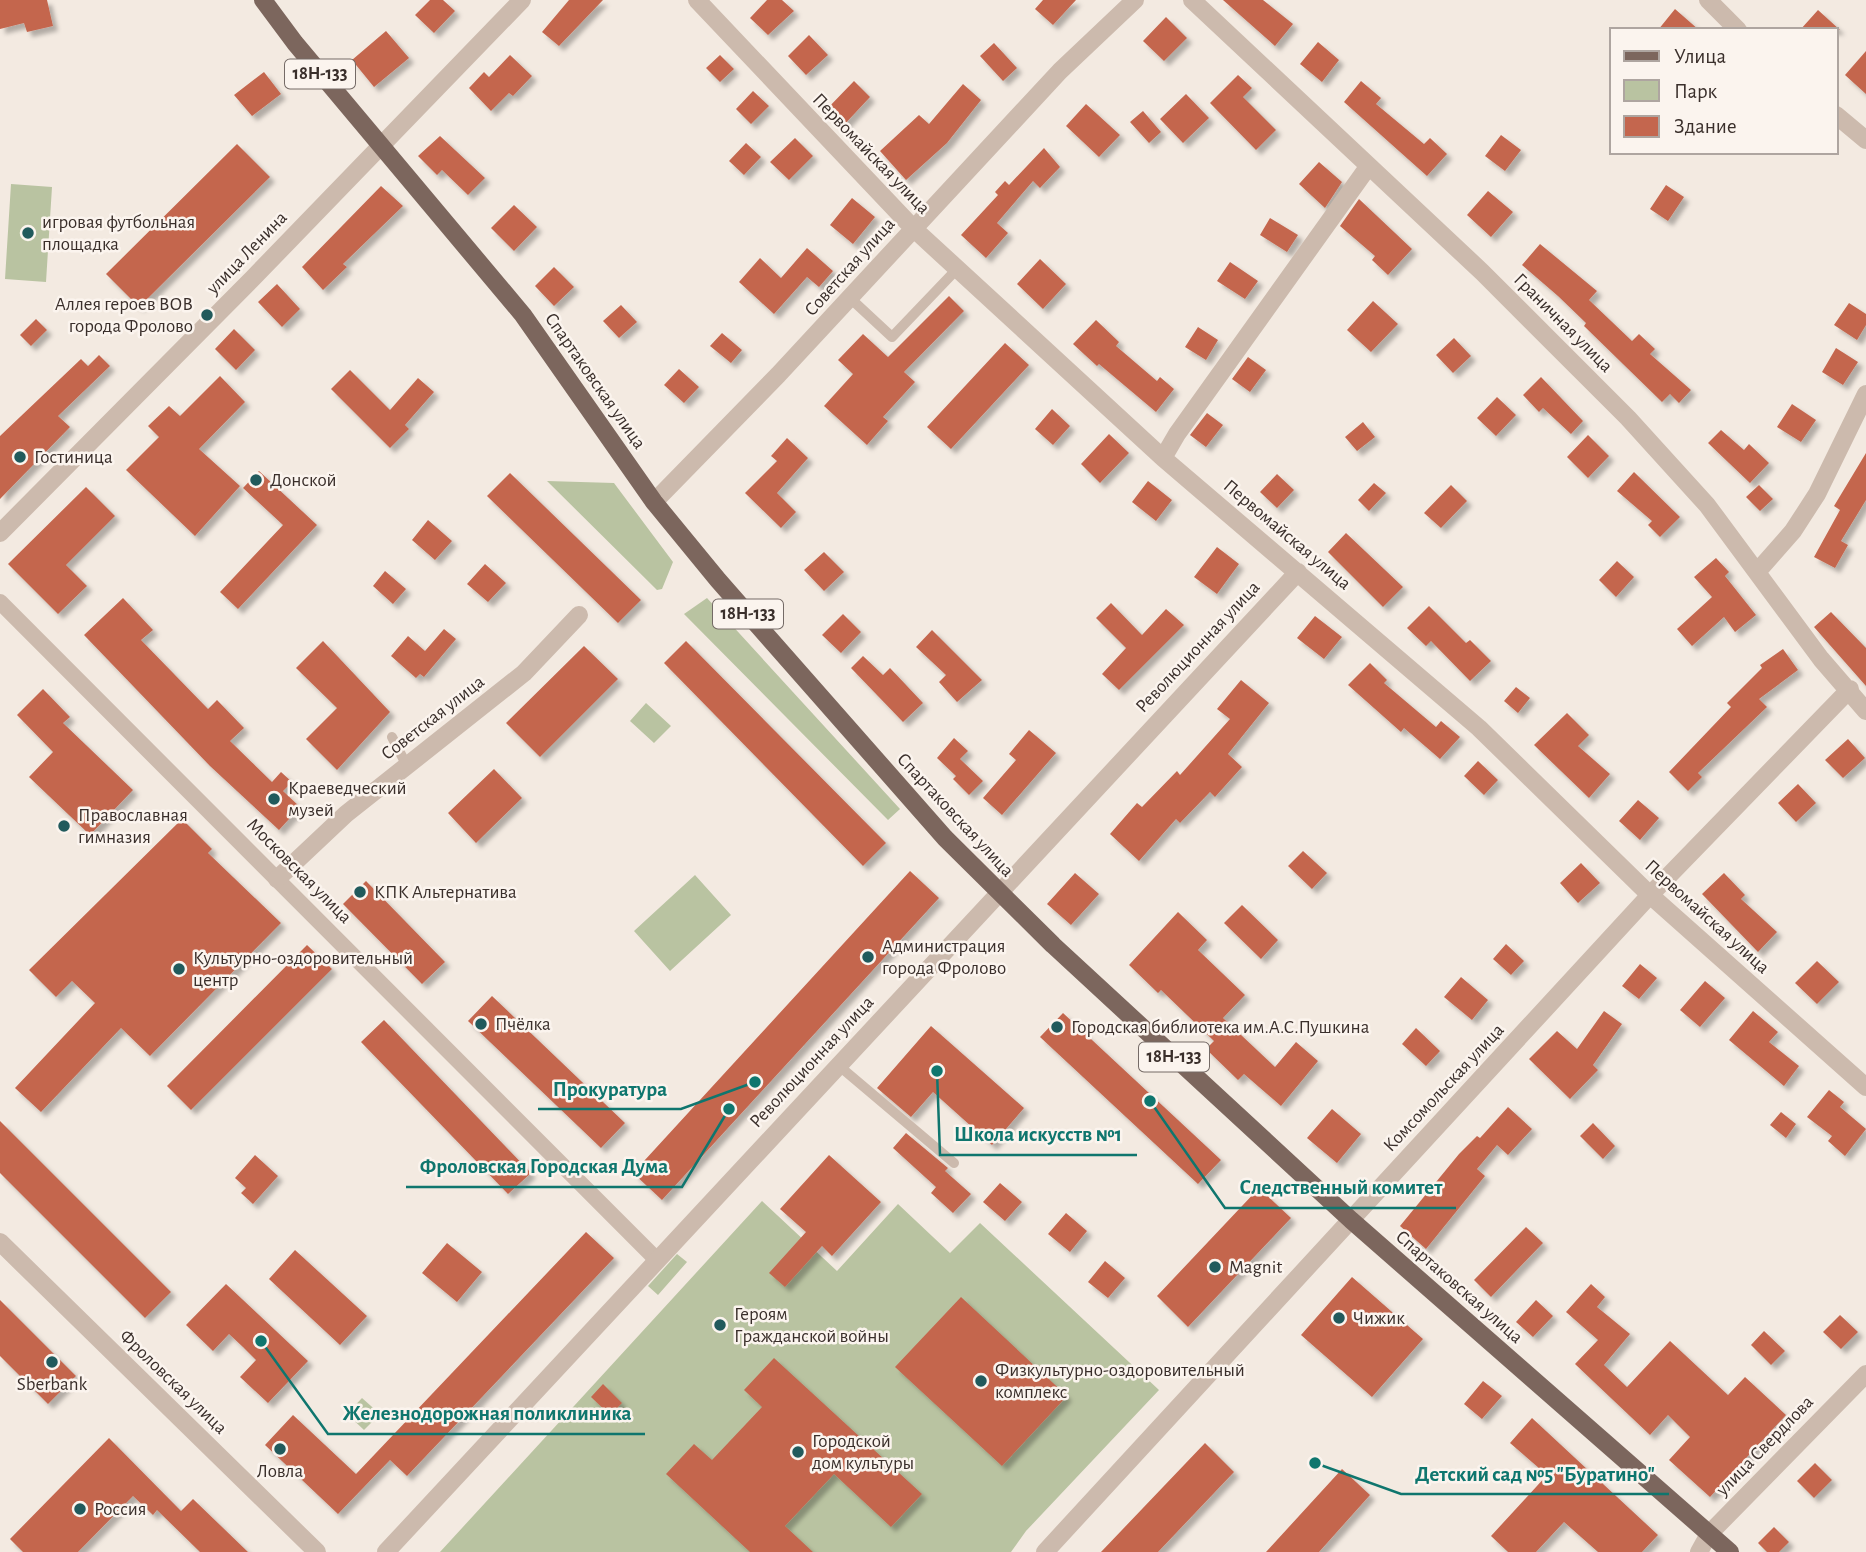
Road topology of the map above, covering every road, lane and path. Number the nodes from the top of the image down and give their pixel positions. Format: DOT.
graph roads {
  1 [pos="263,0"];
  2 [pos="522,0"];
  3 [pos="697,0"];
  4 [pos="1135,0"];
  5 [pos="1192,0"];
  6 [pos="1708,0"];
  7 [pos="1736,28"];
  8 [pos="1838,117"];
  9 [pos="1866,140"];
  10 [pos="380,145"];
  11 [pos="1368,167"];
  12 [pos="913,228"];
  13 [pos="957,269"];
  14 [pos="850,298"];
  15 [pos="1866,394"];
  16 [pos="1163,458"];
  17 [pos="654,502"];
  18 [pos="0,533"];
  19 [pos="1298,572"];
  20 [pos="1757,572"];
  21 [pos="0,602"];
  22 [pos="579,615"];
  23 [pos="1850,689"];
  24 [pos="1866,711"];
  25 [pos="392,737"];
  26 [pos="406,764"];
  27 [pos="277,879"];
  28 [pos="998,892"];
  29 [pos="1650,895"];
  30 [pos="838,1065"];
  31 [pos="1866,1087"];
  32 [pos="954,1163"];
  33 [pos="1350,1220"];
  34 [pos="0,1242"];
  35 [pos="657,1260"];
  36 [pos="1866,1374"];
  37 [pos="1709,1534"];
  38 [pos="317,1552"];
  39 [pos="386,1552"];
  40 [pos="1045,1552"];
  41 [pos="1699,1552"];
  42 [pos="1730,1552"];
  1 -- 10 [label="main road, Спартаковская улица / 18Н-133"];
  2 -- 10 [label="street, улица Ленина"];
  3 -- 12 [label="street, Первомайская улица"];
  4 -- 12 [label="street, Советская улица"];
  5 -- 11 [label="street, Граничная улица"];
  6 -- 7 [label="street"];
  8 -- 9 [label="street"];
  10 -- 17 [label="main road, Спартаковская улица / 18Н-133"];
  10 -- 18 [label="street, улица Ленина"];
  11 -- 16 [label="street"];
  11 -- 20 [label="street, Граничная улица"];
  12 -- 13 [label="street, Первомайская улица"];
  12 -- 14 [label="street, Советская улица"];
  13 -- 14 [label="lane"];
  13 -- 16 [label="street, Первомайская улица"];
  14 -- 17 [label="street, Советская улица"];
  15 -- 20 [label="street"];
  16 -- 19 [label="street, Первомайская улица"];
  17 -- 28 [label="main road, Спартаковская улица / 18Н-133"];
  19 -- 28 [label="street, Революционная улица"];
  19 -- 29 [label="street, Первомайская улица"];
  20 -- 23 [label="street, Граничная улица"];
  21 -- 27 [label="street, Московская улица"];
  22 -- 26 [label="street, Советская улица"];
  23 -- 24 [label="street, Граничная улица"];
  23 -- 29 [label="street, Комсомольская улица"];
  25 -- 26 [label="lane"];
  26 -- 27 [label="street, Советская улица"];
  27 -- 35 [label="street, Московская улица"];
  28 -- 30 [label="street, Революционная улица"];
  28 -- 33 [label="main road, Спартаковская улица / 18Н-133"];
  29 -- 31 [label="street, Первомайская улица"];
  29 -- 33 [label="street, Комсомольская улица"];
  30 -- 32 [label="lane"];
  30 -- 35 [label="street, Революционная улица"];
  33 -- 37 [label="main road, Спартаковская улица / 18Н-133"];
  33 -- 40 [label="street, Комсомольская улица"];
  34 -- 38 [label="street, Фроловская улица"];
  35 -- 39 [label="street, Революционная улица"];
  36 -- 37 [label="street, улица Свердлова"];
  37 -- 41 [label="street, улица Свердлова"];
  37 -- 42 [label="main road, Спартаковская улица / 18Н-133"];
}
